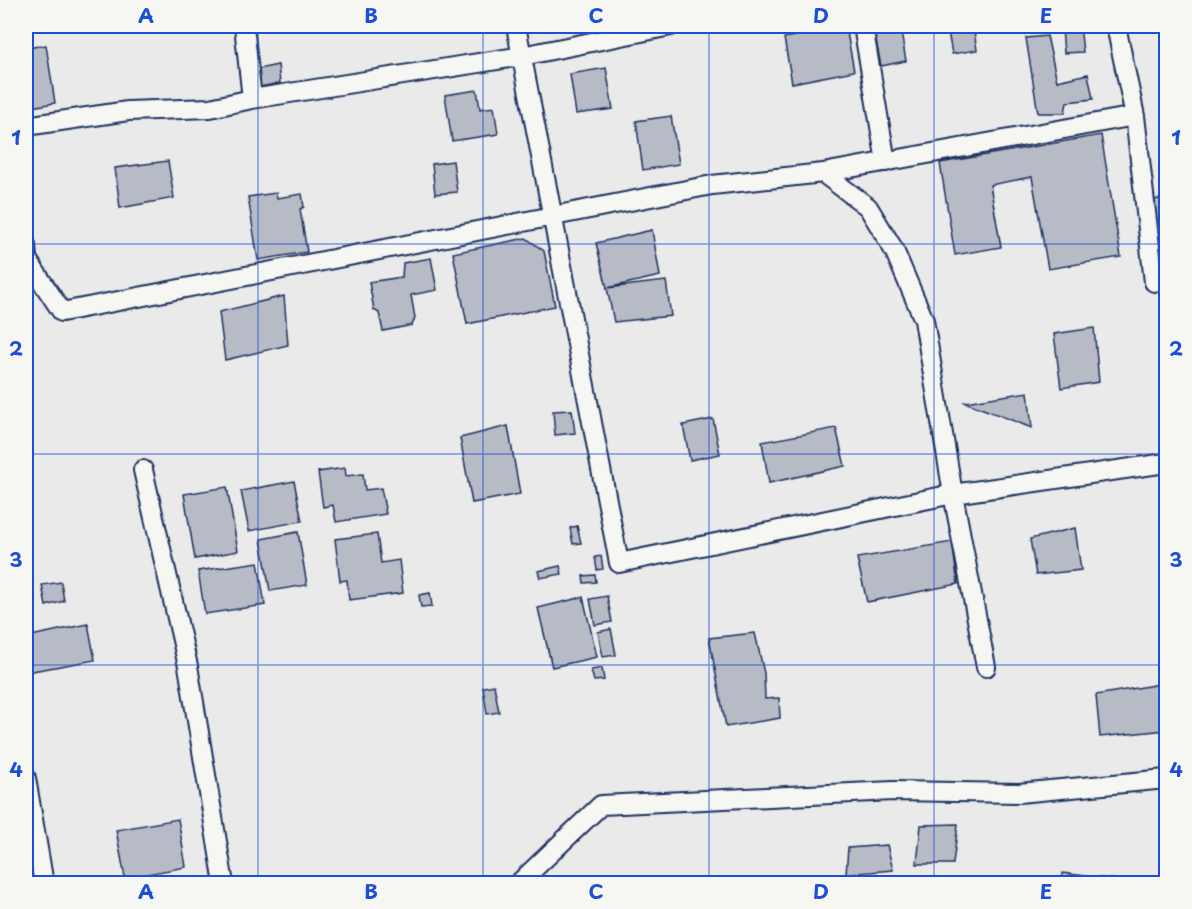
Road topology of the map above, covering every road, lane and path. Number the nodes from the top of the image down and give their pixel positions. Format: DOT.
graph roads {
  1 [pos="244,26"];
  2 [pos="516,26"];
  3 [pos="671,26"];
  4 [pos="863,26"];
  5 [pos="1116,26"];
  6 [pos="522,56"];
  7 [pos="252,99"];
  8 [pos="1135,116"];
  9 [pos="26,126"];
  10 [pos="886,162"];
  11 [pos="823,173"];
  12 [pos="553,217"];
  13 [pos="26,245"];
  14 [pos="1154,282"];
  15 [pos="1167,463"];
  16 [pos="143,470"];
  17 [pos="953,494"];
  18 [pos="987,667"];
  19 [pos="26,778"];
  20 [pos="1167,779"];
  21 [pos="44,884"];
  22 [pos="224,884"];
  23 [pos="518,884"];
  1 -- 7 [label="street"];
  2 -- 6 [label="street"];
  3 -- 6 [label="street"];
  4 -- 10 [label="street"];
  5 -- 8 [label="street"];
  6 -- 7 [label="street"];
  6 -- 12 [label="street"];
  7 -- 9 [label="street"];
  8 -- 10 [label="street"];
  8 -- 14 [label="street"];
  10 -- 11 [label="street"];
  11 -- 12 [label="street"];
  11 -- 17 [label="street"];
  12 -- 13 [label="street"];
  12 -- 17 [label="street"];
  15 -- 17 [label="street"];
  16 -- 22 [label="street"];
  17 -- 18 [label="street"];
  19 -- 21 [label="street"];
  20 -- 23 [label="street"];
}
